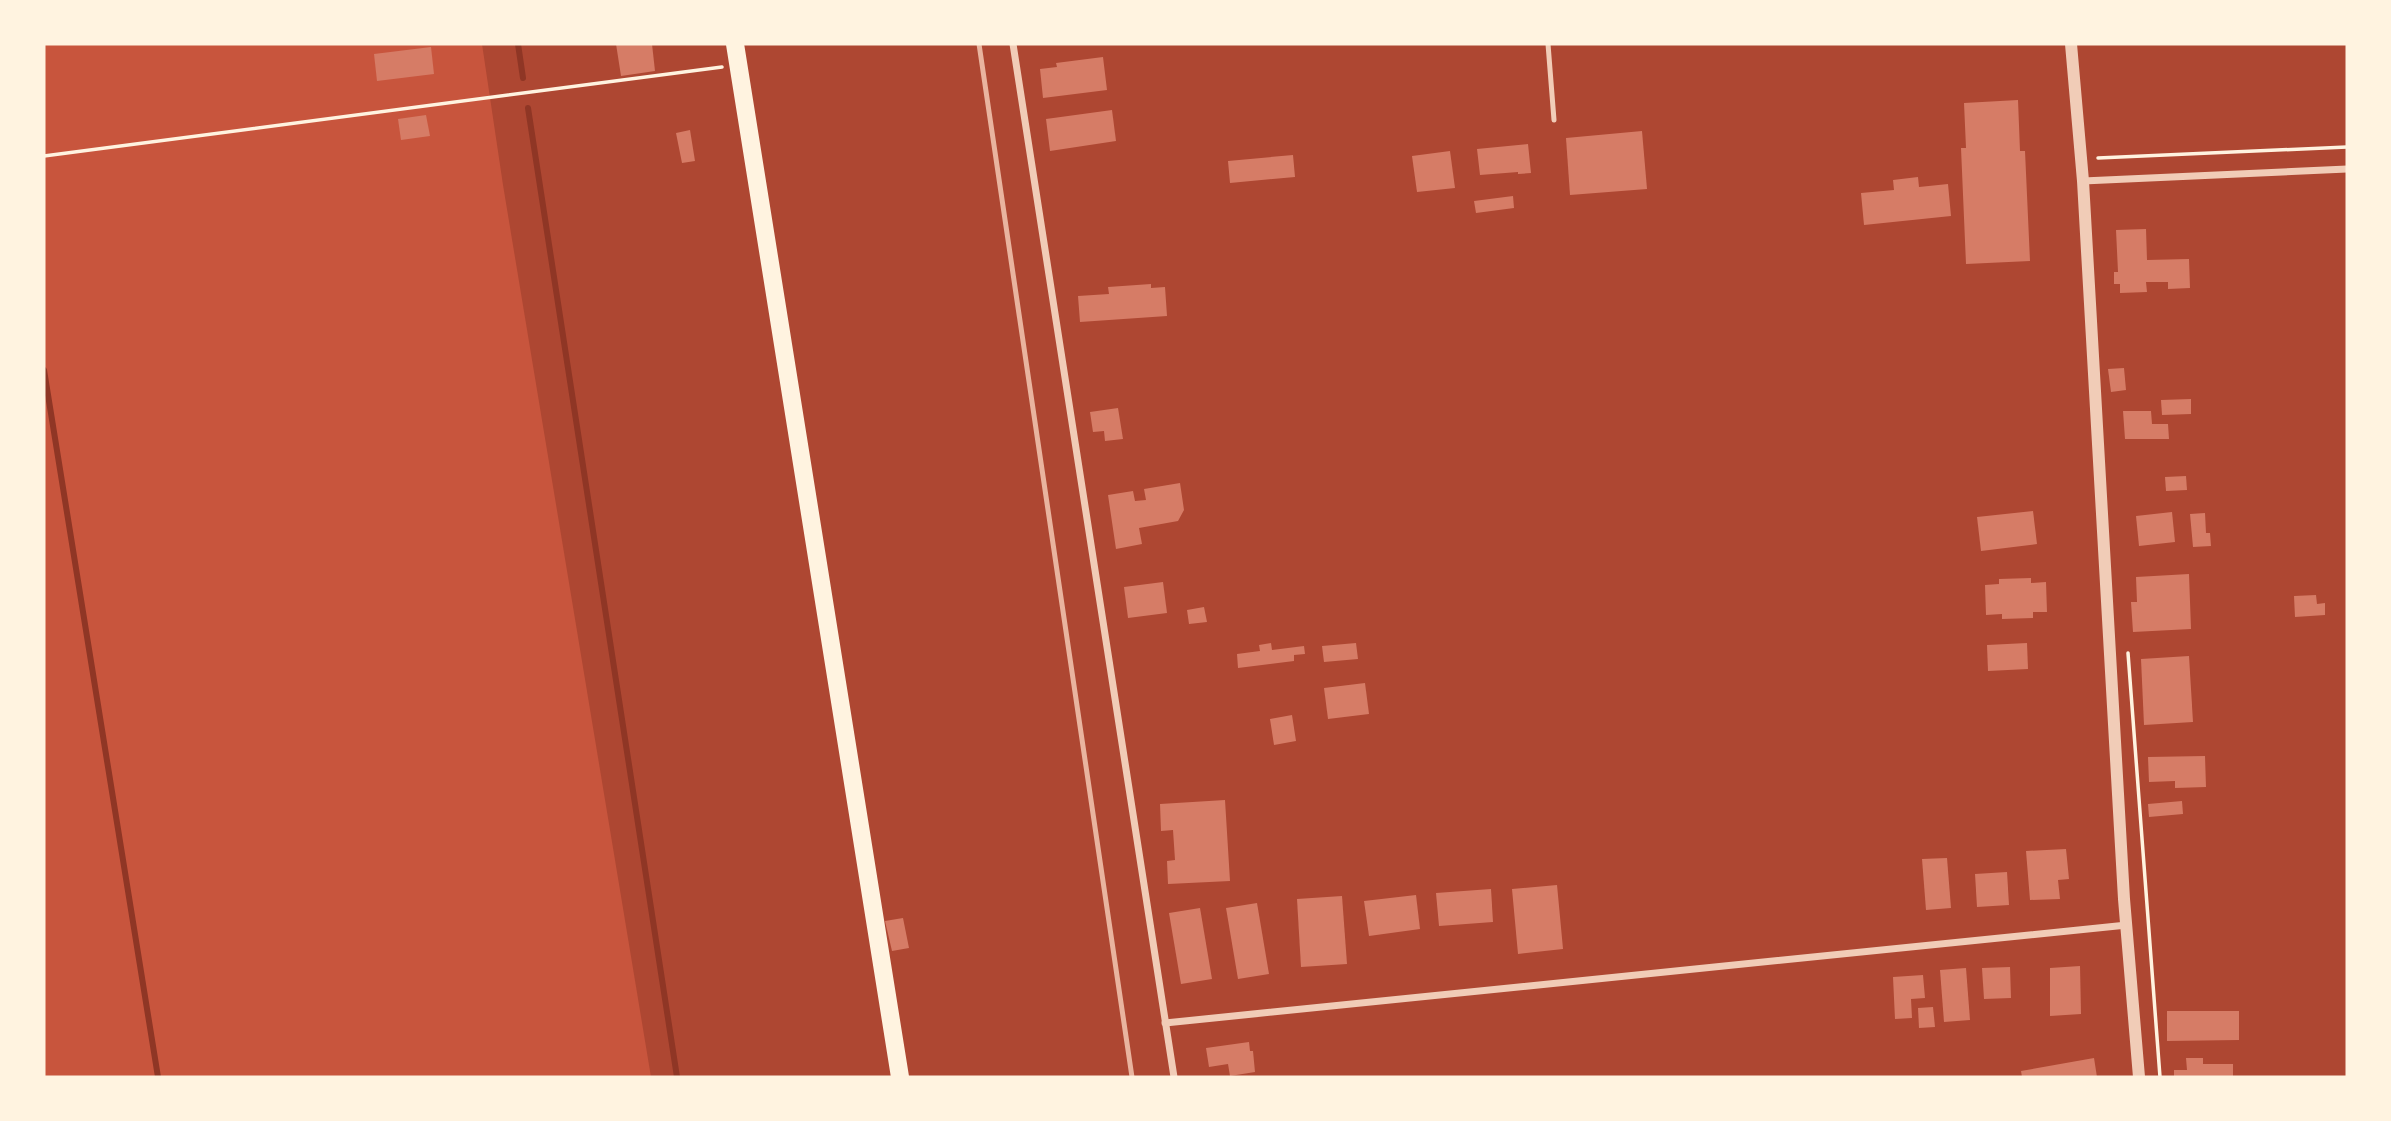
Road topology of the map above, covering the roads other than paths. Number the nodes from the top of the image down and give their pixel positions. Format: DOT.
graph roads {
  1 [pos="735,44"];
  2 [pos="1013,44"];
  3 [pos="1548,44"];
  4 [pos="2071,44"];
  5 [pos="1554,120"];
  6 [pos="2347,169"];
  7 [pos="2083,181"];
  8 [pos="2127,925"];
  9 [pos="1165,1023"];
  10 [pos="900,1077"];
  11 [pos="1174,1077"];
  12 [pos="2139,1077"];
  1 -- 10 [label="main road"];
  2 -- 9 [label="street"];
  3 -- 5 [label="lane"];
  4 -- 7 [label="street"];
  6 -- 7 [label="street"];
  7 -- 8 [label="street"];
  8 -- 9 [label="street"];
  8 -- 12 [label="street"];
  9 -- 11 [label="street"];
}
